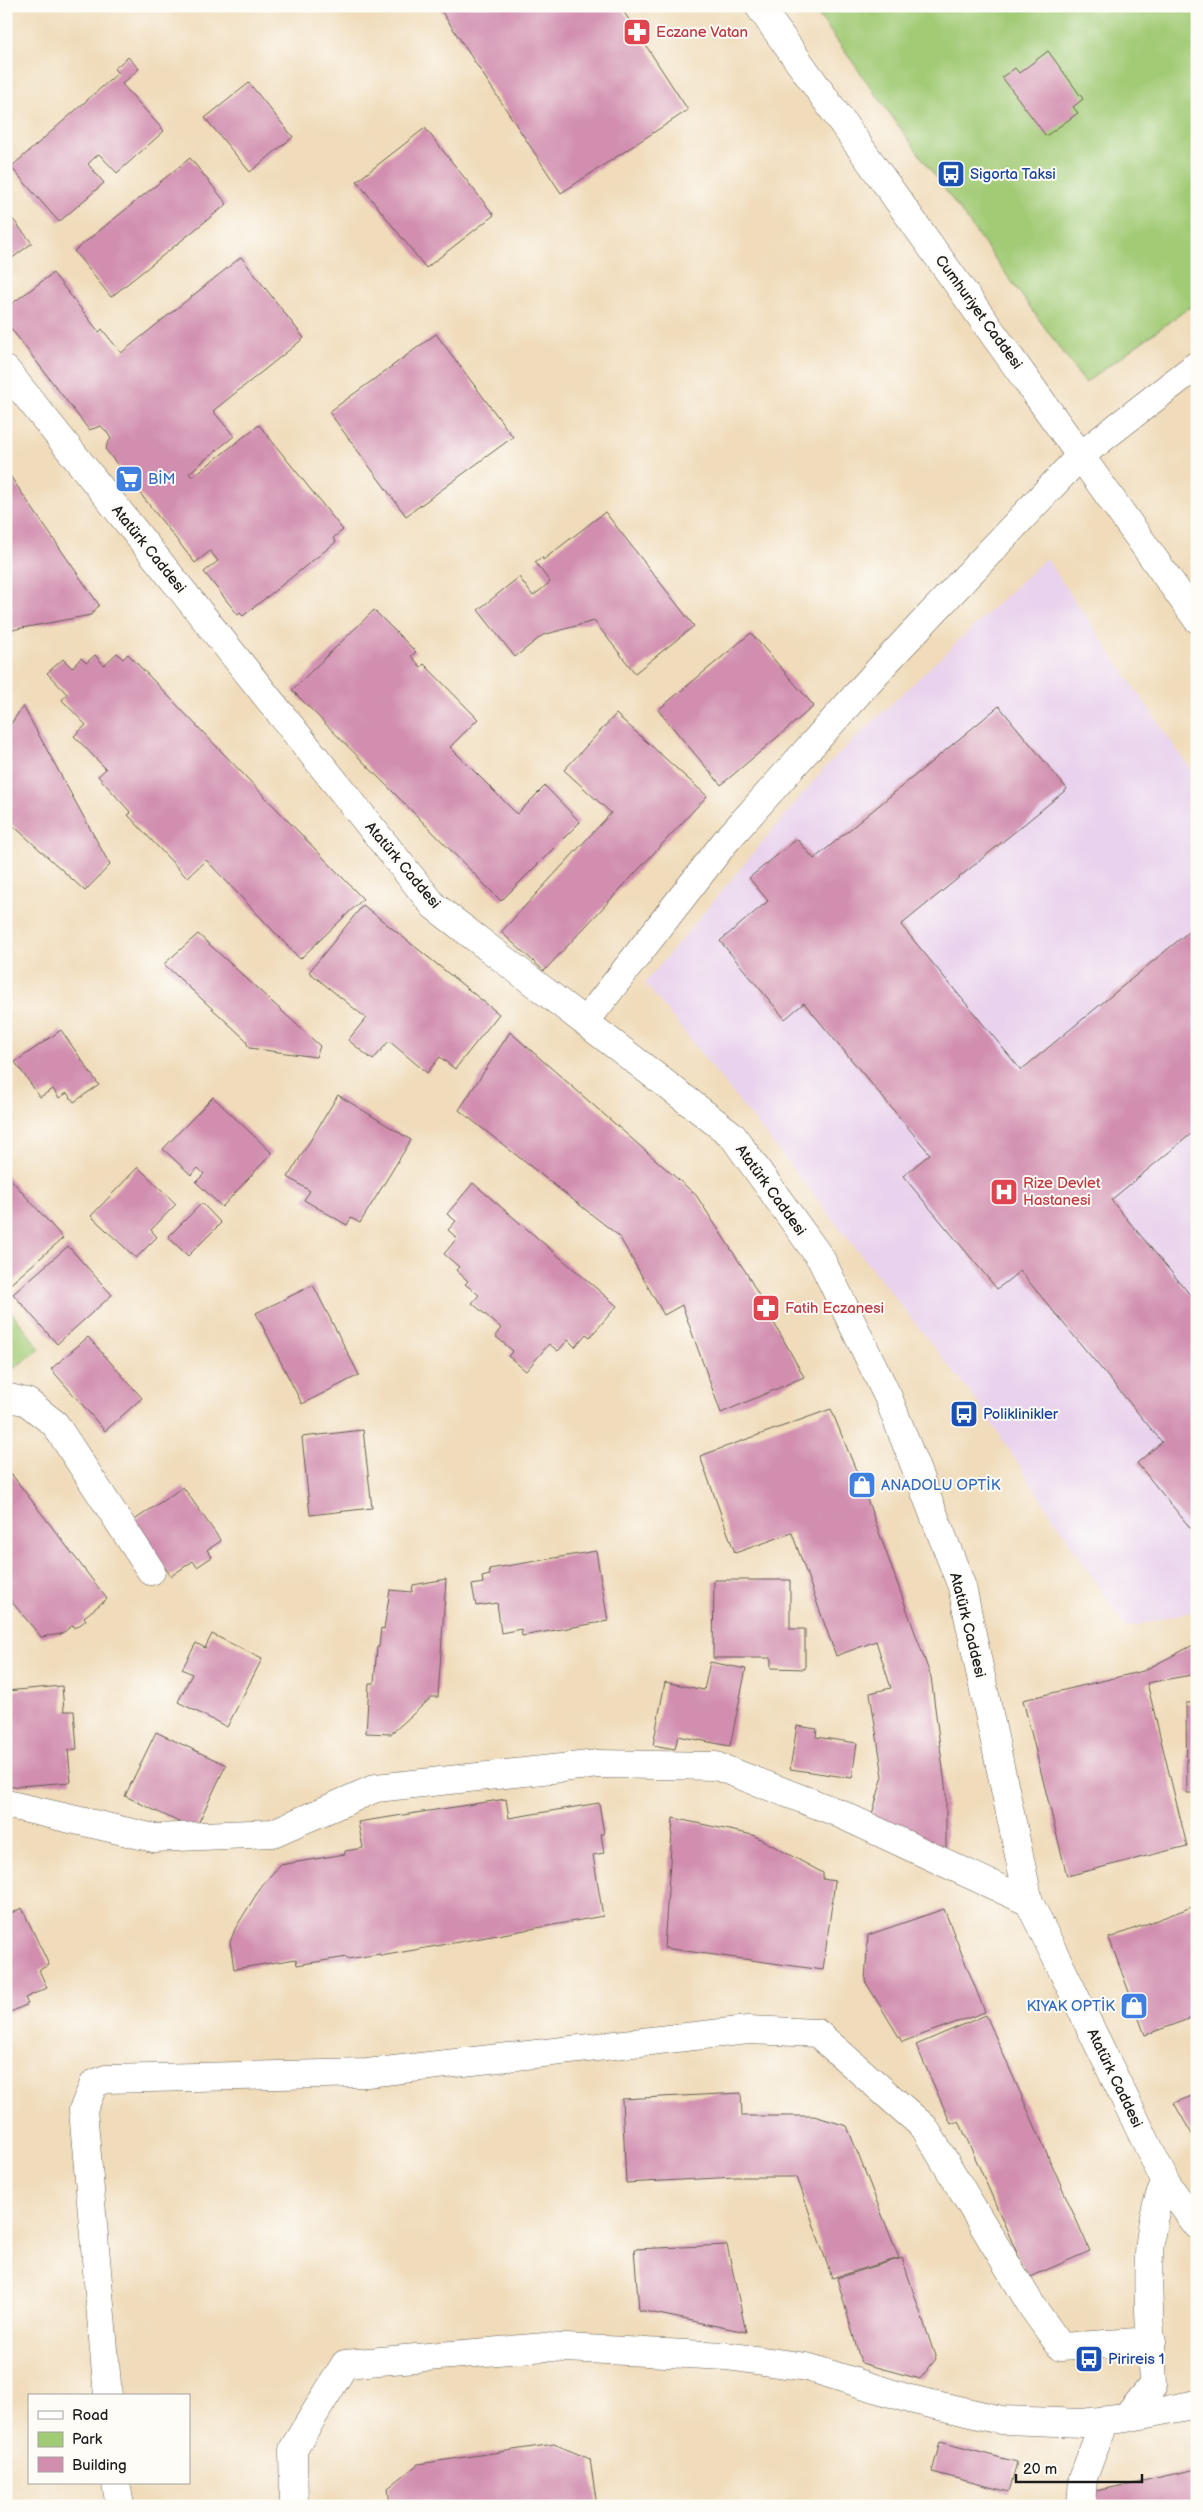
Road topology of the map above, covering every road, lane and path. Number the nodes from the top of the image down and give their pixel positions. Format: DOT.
graph roads {
  1 [pos="759,6"];
  2 [pos="1197,365"];
  3 [pos="6,370"];
  4 [pos="1081,455"];
  5 [pos="1197,619"];
  6 [pos="585,1022"];
  7 [pos="6,1397"];
  8 [pos="151,1570"];
  9 [pos="6,1804"];
  10 [pos="1029,1902"];
  11 [pos="1166,2183"];
  12 [pos="1197,2225"];
  13 [pos="1152,2341"];
  14 [pos="108,2394"];
  15 [pos="1197,2404"];
  16 [pos="1115,2420"];
  17 [pos="116,2484"];
  18 [pos="120,2506"];
  19 [pos="294,2506"];
  20 [pos="1081,2506"];
  1 -- 4 [label="street, Cumhuriyet Caddesi"];
  2 -- 4 [label="street"];
  3 -- 6 [label="street, Atatürk Caddesi"];
  4 -- 5 [label="street, Cumhuriyet Caddesi"];
  4 -- 6 [label="street"];
  6 -- 10 [label="street, Atatürk Caddesi"];
  7 -- 8 [label="street"];
  9 -- 10 [label="street"];
  10 -- 11 [label="street, Atatürk Caddesi"];
  11 -- 12 [label="street, Atatürk Caddesi"];
  11 -- 13 [label="street"];
  13 -- 14 [label="street"];
  13 -- 16 [label="street"];
  15 -- 16 [label="street"];
  16 -- 19 [label="street"];
  16 -- 20 [label="street"];
  17 -- 18 [label="street"];
}
